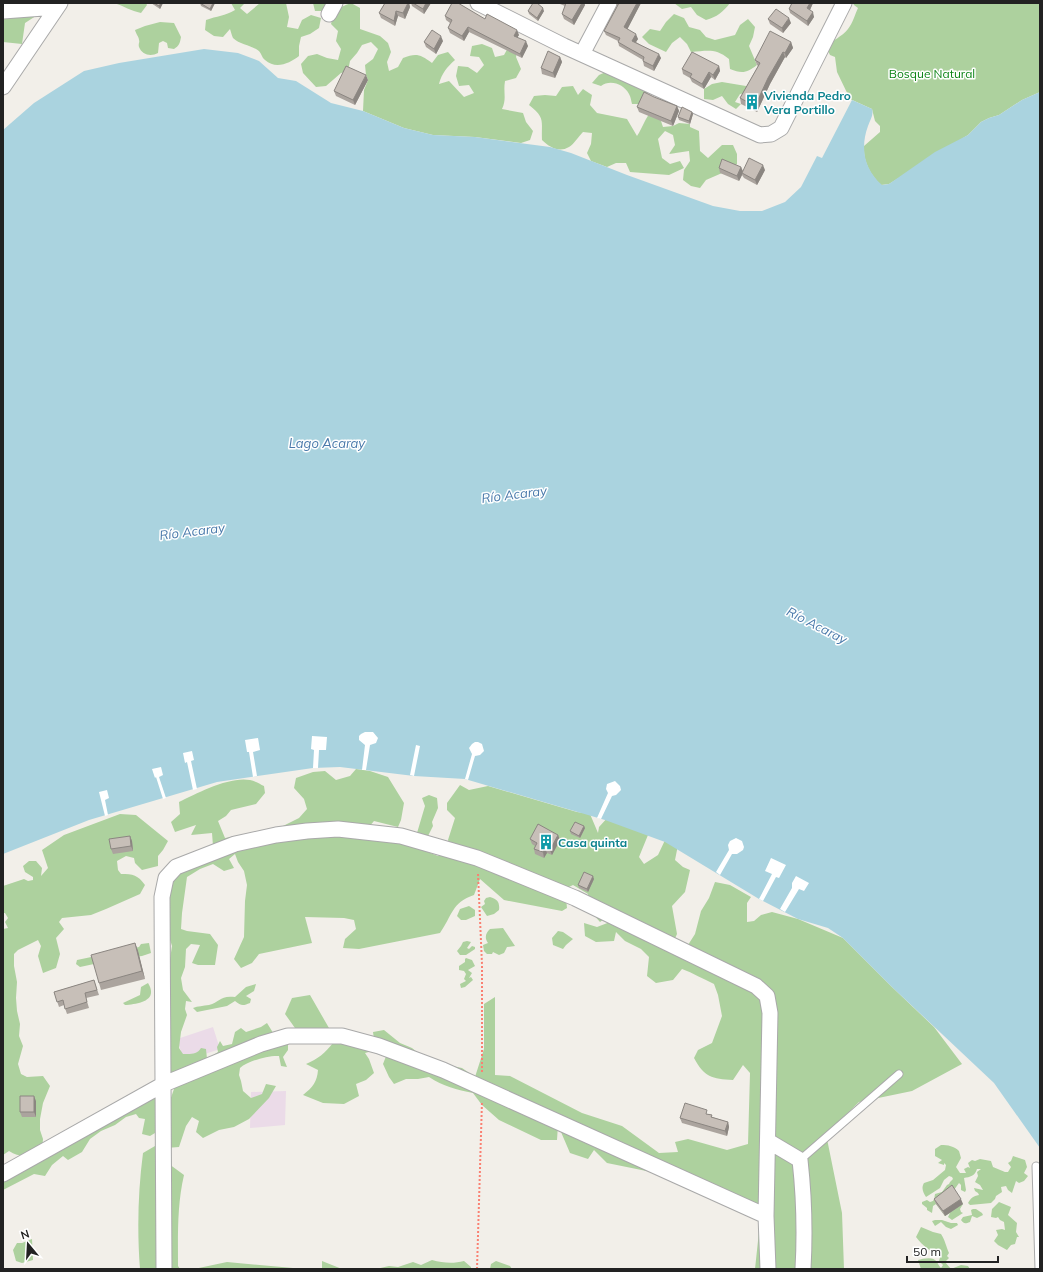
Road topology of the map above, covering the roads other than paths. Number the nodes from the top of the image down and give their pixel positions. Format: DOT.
graph roads {
  1 [pos="478,3"];
  2 [pos="609,3"];
  3 [pos="844,3"];
  4 [pos="58,5"];
  5 [pos="3,11"];
  6 [pos="582,54"];
  7 [pos="3,87"];
  8 [pos="899,1074"];
  9 [pos="164,1084"];
  10 [pos="768,1141"];
  11 [pos="800,1160"];
  12 [pos="1036,1166"];
  13 [pos="3,1174"];
  14 [pos="766,1216"];
  15 [pos="164,1269"];
  16 [pos="768,1269"];
  17 [pos="803,1269"];
  18 [pos="1039,1269"];
  1 -- 6 [label="street"];
  2 -- 6 [label="street"];
  3 -- 6 [label="street"];
  4 -- 5 [label="street"];
  4 -- 7 [label="street"];
  8 -- 11 [label="lane"];
  9 -- 10 [label="street"];
  9 -- 13 [label="street"];
  9 -- 14 [label="street"];
  9 -- 15 [label="street"];
  10 -- 11 [label="street"];
  10 -- 14 [label="street"];
  11 -- 17 [label="street"];
  12 -- 18 [label="lane"];
  14 -- 16 [label="street"];
}
